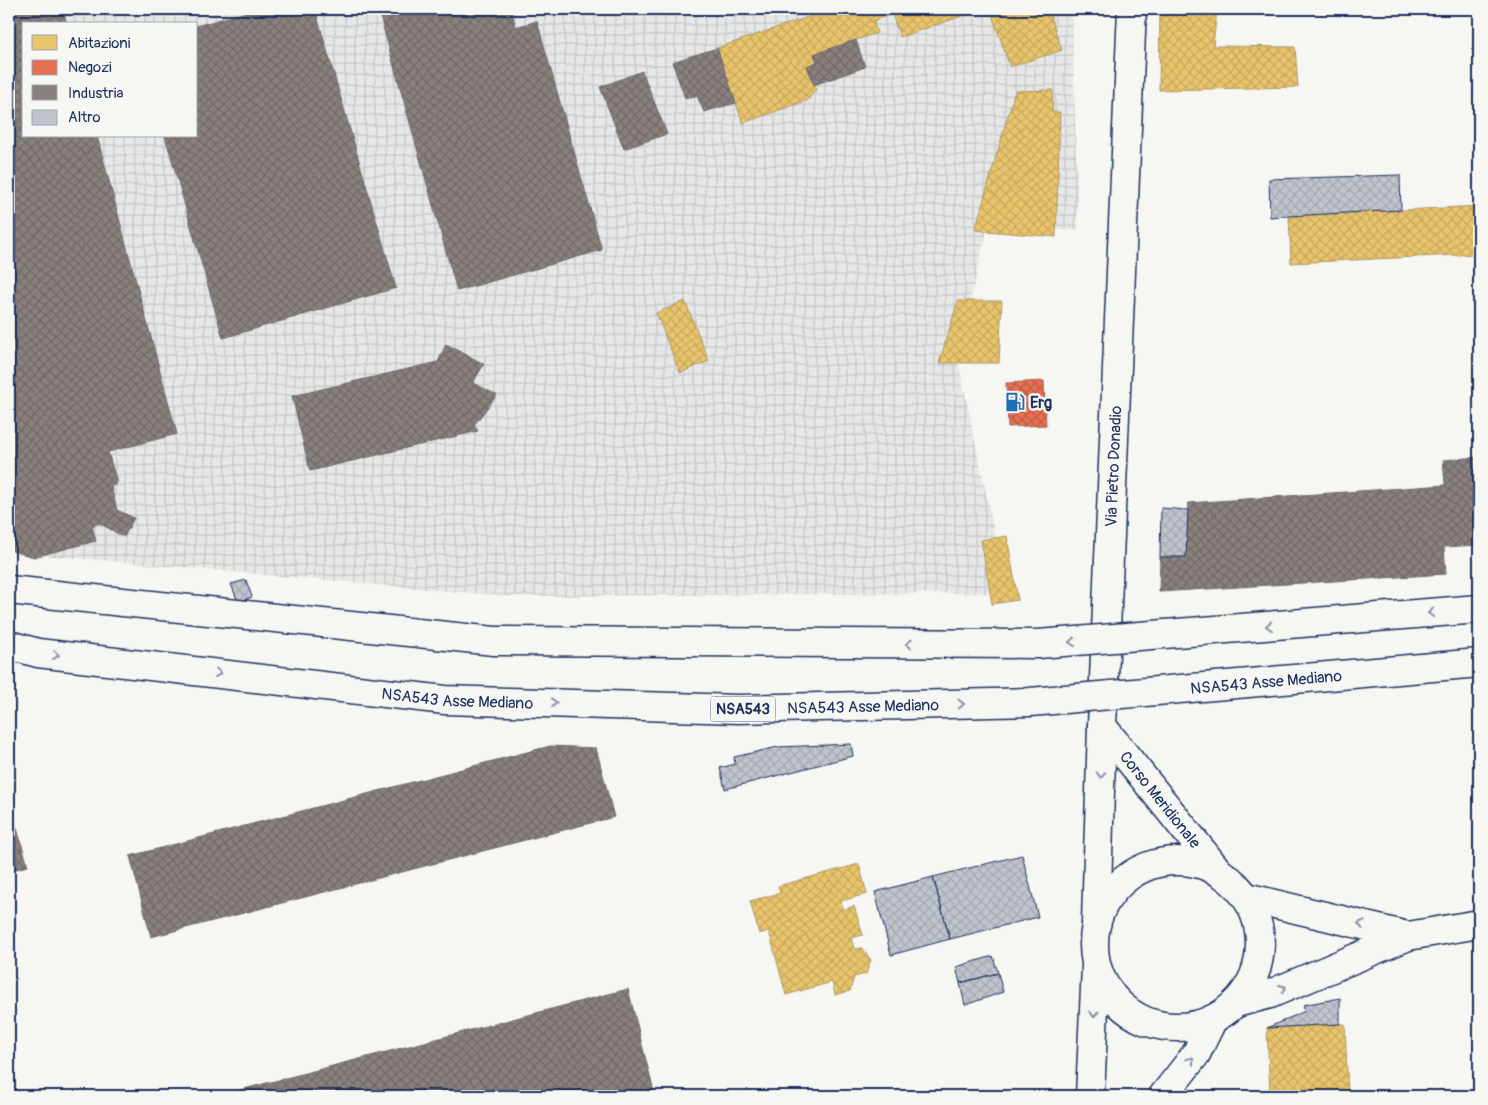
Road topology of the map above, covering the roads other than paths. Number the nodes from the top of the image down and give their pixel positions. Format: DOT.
graph roads {
  1 [pos="1132,9"];
  2 [pos="9,590"];
  3 [pos="1479,609"];
  4 [pos="9,645"];
  5 [pos="1479,663"];
  6 [pos="1102,726"];
  7 [pos="1218,872"];
  8 [pos="1246,897"];
  9 [pos="1096,922"];
  10 [pos="1479,924"];
  11 [pos="1408,936"];
  12 [pos="1096,965"];
  13 [pos="1236,1003"];
  14 [pos="1213,1020"];
  15 [pos="1090,1096"];
  16 [pos="1163,1096"];
  1 -- 6 [label="main road, Via Pietro Donadio"];
  3 -- 2 [label="main road, one-way, bridge"];
  4 -- 5 [label="main road, NSA543 Asse Mediano / NSA543, one-way, bridge"];
  6 -- 7 [label="main road, Corso Meridionale"];
  6 -- 9 [label="main road, Via Pietro Donadio, one-way"];
  7 -- 8 [label="main road, Corso Meridionale"];
  7 -- 9 [label="main road, Corso Meridionale"];
  11 -- 8 [label="main road, one-way"];
  8 -- 13 [label="main road, Corso Meridionale"];
  9 -- 12 [label="main road, Corso Meridionale"];
  10 -- 11 [label="main road"];
  13 -- 11 [label="main road, one-way"];
  12 -- 14 [label="main road, Corso Meridionale"];
  12 -- 15 [label="main road, one-way"];
  13 -- 14 [label="main road, Corso Meridionale"];
  16 -- 14 [label="main road, Corso Meridionale, one-way"];
}
